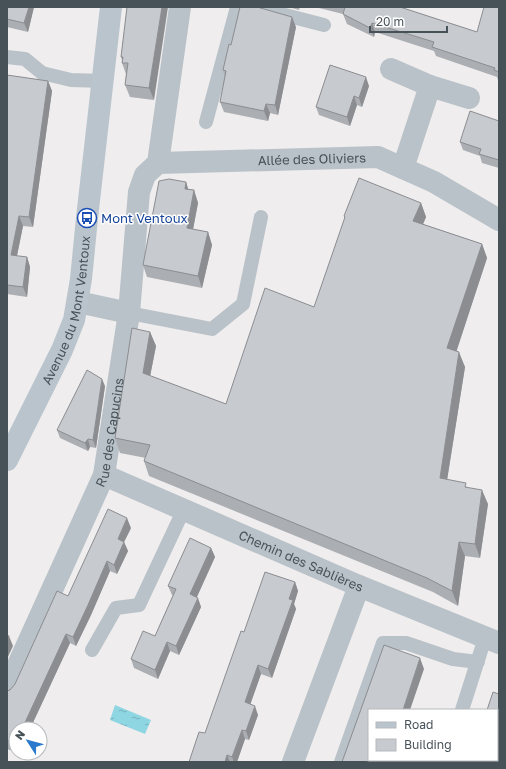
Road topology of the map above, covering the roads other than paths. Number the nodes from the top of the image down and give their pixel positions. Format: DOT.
graph roads {
  1 [pos="112,7"];
  2 [pos="180,7"];
  3 [pos="237,7"];
  4 [pos="254,7"];
  5 [pos="324,25"];
  6 [pos="7,57"];
  7 [pos="390,69"];
  8 [pos="102,81"];
  9 [pos="430,86"];
  10 [pos="469,98"];
  11 [pos="206,122"];
  12 [pos="158,163"];
  13 [pos="403,168"];
  14 [pos="261,217"];
  15 [pos="499,220"];
  16 [pos="78,302"];
  17 [pos="129,313"];
  18 [pos="7,460"];
  19 [pos="104,475"];
  20 [pos="184,509"];
  21 [pos="360,586"];
  22 [pos="492,640"];
  23 [pos="92,650"];
  24 [pos="478,662"];
  25 [pos="7,689"];
  26 [pos="462,709"];
  27 [pos="293,762"];
  28 [pos="341,762"];
  1 -- 8 [label="main road, Avenue du Mont Ventoux"];
  2 -- 12 [label="street"];
  3 -- 11 [label="lane"];
  4 -- 5 [label="lane"];
  6 -- 8 [label="lane"];
  7 -- 9 [label="street"];
  8 -- 16 [label="main road, Avenue du Mont Ventoux"];
  9 -- 10 [label="street"];
  9 -- 13 [label="street"];
  12 -- 13 [label="street, Allée des Oliviers"];
  12 -- 17 [label="street, Rue des Capucins"];
  13 -- 15 [label="street, Allée des Oliviers"];
  14 -- 17 [label="lane"];
  16 -- 17 [label="street"];
  16 -- 18 [label="main road, Avenue du Mont Ventoux"];
  17 -- 19 [label="street, Rue des Capucins"];
  19 -- 20 [label="street, Chemin des Sablières"];
  19 -- 25 [label="street, Rue des Capucins"];
  20 -- 21 [label="street, Chemin des Sablières"];
  20 -- 23 [label="lane"];
  21 -- 22 [label="street, Chemin des Sablières"];
  21 -- 27 [label="street"];
  22 -- 24 [label="lane"];
  24 -- 26 [label="lane"];
  24 -- 28 [label="lane"];
}
